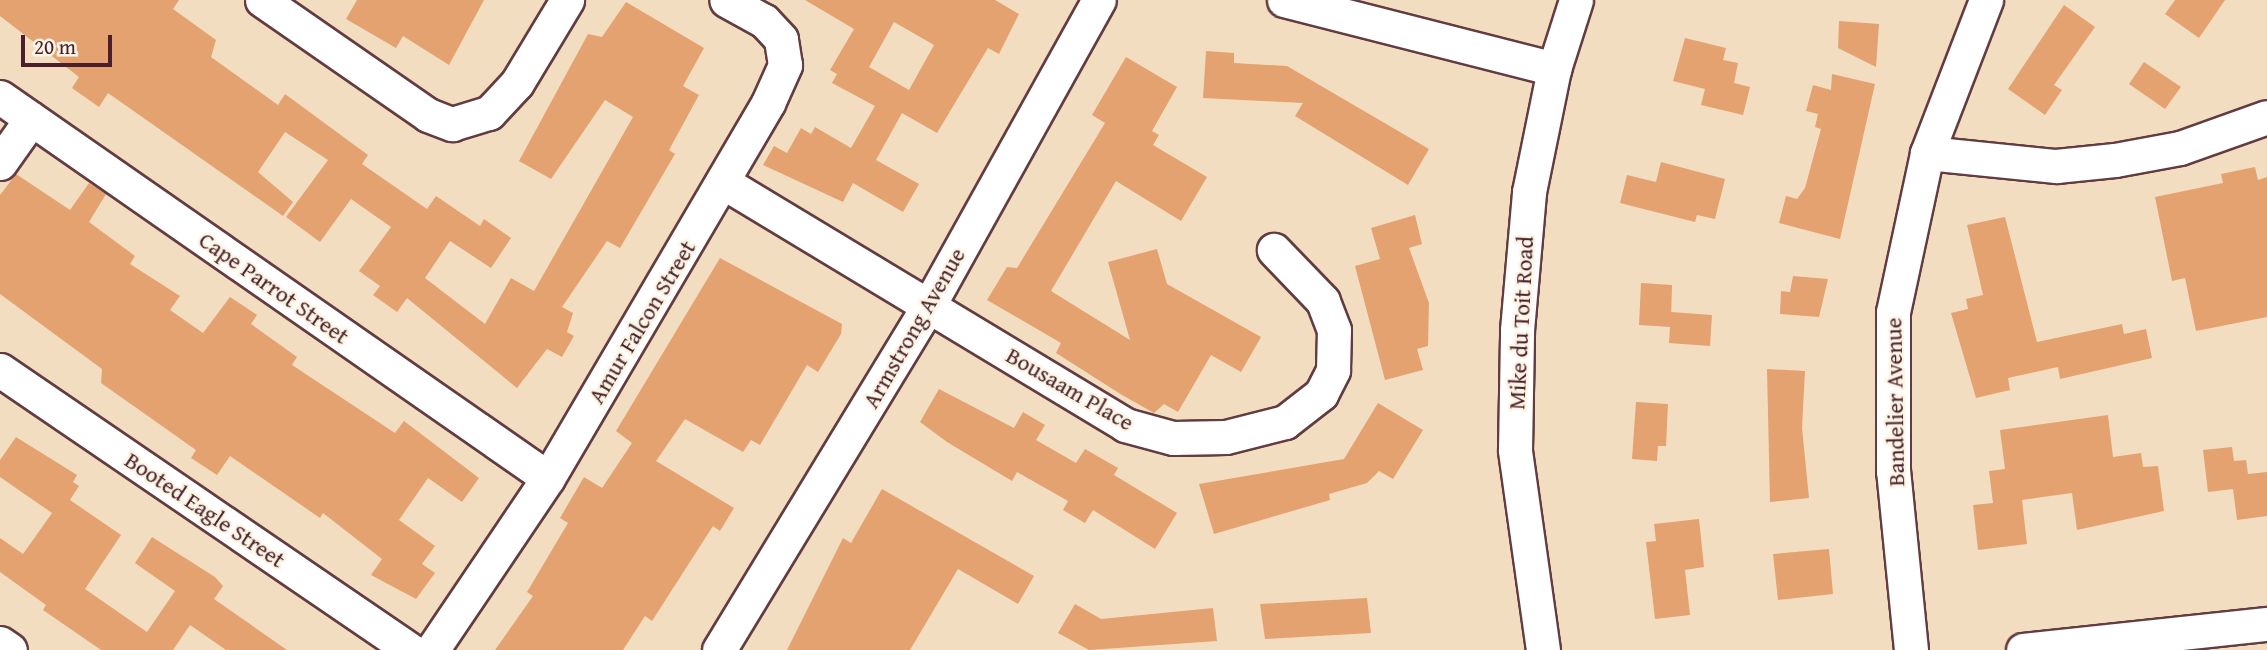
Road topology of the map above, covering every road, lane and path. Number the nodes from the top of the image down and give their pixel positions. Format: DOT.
graph roads {
  1 [pos="262,0"];
  2 [pos="567,0"];
  3 [pos="726,0"];
  4 [pos="1099,0"];
  5 [pos="1284,0"];
  6 [pos="1576,0"];
  7 [pos="1986,0"];
  8 [pos="1554,69"];
  9 [pos="0,97"];
  10 [pos="2267,117"];
  11 [pos="31,119"];
  12 [pos="1927,153"];
  13 [pos="0,163"];
  14 [pos="726,184"];
  15 [pos="1274,250"];
  16 [pos="929,305"];
  17 [pos="0,370"];
  18 [pos="548,478"];
  19 [pos="2267,624"];
  20 [pos="2216,640"];
  21 [pos="0,643"];
  22 [pos="10,650"];
  23 [pos="411,650"];
  24 [pos="432,650"];
  25 [pos="719,650"];
  26 [pos="1543,650"];
  27 [pos="1911,650"];
  28 [pos="2023,650"];
  1 -- 2 [label="street"];
  3 -- 14 [label="street, Amur Falcon Street"];
  4 -- 16 [label="street, Armstrong Avenue"];
  5 -- 8 [label="street"];
  6 -- 8 [label="street, Mike du Toit Road"];
  7 -- 12 [label="street, Bandelier Avenue"];
  8 -- 26 [label="street, Mike du Toit Road"];
  9 -- 11 [label="street, Cape Parrot Street"];
  10 -- 12 [label="street"];
  11 -- 13 [label="street"];
  11 -- 18 [label="street, Cape Parrot Street"];
  12 -- 27 [label="street, Bandelier Avenue"];
  14 -- 16 [label="street, Bousaam Place"];
  14 -- 18 [label="street, Amur Falcon Street"];
  15 -- 16 [label="street, Bousaam Place"];
  16 -- 25 [label="street, Armstrong Avenue"];
  17 -- 23 [label="street, Booted Eagle Street"];
  18 -- 24 [label="street, Amur Falcon Street"];
  19 -- 20 [label="street"];
  20 -- 28 [label="street"];
  21 -- 22 [label="street"];
}
